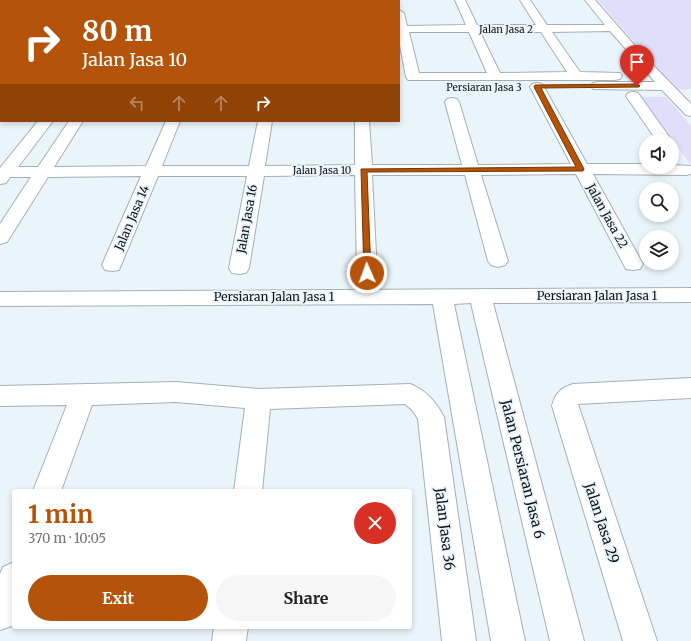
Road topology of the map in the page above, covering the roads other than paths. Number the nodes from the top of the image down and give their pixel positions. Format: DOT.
graph roads {
  1 [pos="460,0"];
  2 [pos="525,0"];
  3 [pos="590,0"];
  4 [pos="543,28"];
  5 [pos="612,28"];
  6 [pos="401,29"];
  7 [pos="472,29"];
  8 [pos="495,76"];
  9 [pos="576,76"];
  10 [pos="615,76"];
  11 [pos="665,86"];
  12 [pos="537,87"];
  13 [pos="404,88"];
  14 [pos="633,96"];
  15 [pos="452,102"];
  16 [pos="691,112"];
  17 [pos="45,122"];
  18 [pos="75,122"];
  19 [pos="173,122"];
  20 [pos="265,122"];
  21 [pos="362,122"];
  22 [pos="660,134"];
  23 [pos="684,168"];
  24 [pos="581,169"];
  25 [pos="256,170"];
  26 [pos="364,170"];
  27 [pos="472,170"];
  28 [pos="43,171"];
  29 [pos="152,171"];
  30 [pos="3,175"];
  31 [pos="0,238"];
  32 [pos="498,261"];
  33 [pos="633,264"];
  34 [pos="112,265"];
  35 [pos="239,268"];
  36 [pos="367,273"];
  37 [pos="691,295"];
  38 [pos="440,296"];
  39 [pos="480,296"];
  40 [pos="0,299"];
  41 [pos="691,388"];
  42 [pos="0,396"];
  43 [pos="83,396"];
  44 [pos="259,399"];
  45 [pos="48,489"];
  46 [pos="248,489"];
  47 [pos="12,583"];
  48 [pos="0,614"];
  49 [pos="231,629"];
  50 [pos="229,641"];
  51 [pos="459,641"];
  52 [pos="508,641"];
  53 [pos="567,641"];
  54 [pos="640,641"];
  1 -- 7 [label="street"];
  2 -- 4 [label="street"];
  3 -- 5 [label="street"];
  4 -- 5 [label="street, Jalan Jasa 2"];
  4 -- 7 [label="street, Jalan Jasa 2"];
  4 -- 9 [label="street"];
  5 -- 11 [label="street"];
  6 -- 7 [label="street, Jalan Jasa 2"];
  6 -- 8 [label="street"];
  7 -- 8 [label="street"];
  8 -- 9 [label="street"];
  9 -- 10 [label="street"];
  11 -- 12 [label="street, Persiaran Jasa 3"];
  11 -- 16 [label="street"];
  12 -- 13 [label="street, Persiaran Jasa 3"];
  12 -- 24 [label="street, Jalan Jasa 22"];
  14 -- 22 [label="street"];
  15 -- 27 [label="street"];
  17 -- 30 [label="street"];
  18 -- 28 [label="street"];
  19 -- 29 [label="street, Jalan Jasa 14"];
  20 -- 25 [label="street, Jalan Jasa 16"];
  21 -- 26 [label="street"];
  23 -- 24 [label="street, Jalan Jasa 10"];
  24 -- 27 [label="street, Jalan Jasa 10"];
  24 -- 33 [label="street, Jalan Jasa 22"];
  25 -- 26 [label="street, Jalan Jasa 10"];
  25 -- 29 [label="street, Jalan Jasa 10"];
  25 -- 35 [label="street, Jalan Jasa 16"];
  26 -- 27 [label="street, Jalan Jasa 10"];
  26 -- 36 [label="street"];
  27 -- 32 [label="street"];
  28 -- 29 [label="street, Jalan Jasa 10"];
  28 -- 30 [label="street, Jalan Jasa 10"];
  28 -- 31 [label="street"];
  29 -- 34 [label="street, Jalan Jasa 14"];
  37 -- 39 [label="street, Persiaran Jalan Jasa 1"];
  38 -- 39 [label="street, Persiaran Jalan Jasa 1"];
  38 -- 40 [label="street, Persiaran Jalan Jasa 1"];
  38 -- 52 [label="street"];
  39 -- 53 [label="street, Jalan Persiaran Jasa 6"];
  41 -- 54 [label="street, Jalan Jasa 29"];
  42 -- 43 [label="street"];
  43 -- 44 [label="street"];
  43 -- 45 [label="street"];
  44 -- 46 [label="street"];
  44 -- 51 [label="street, Jalan Jasa 36"];
  47 -- 48 [label="street"];
  49 -- 50 [label="street"];
}
